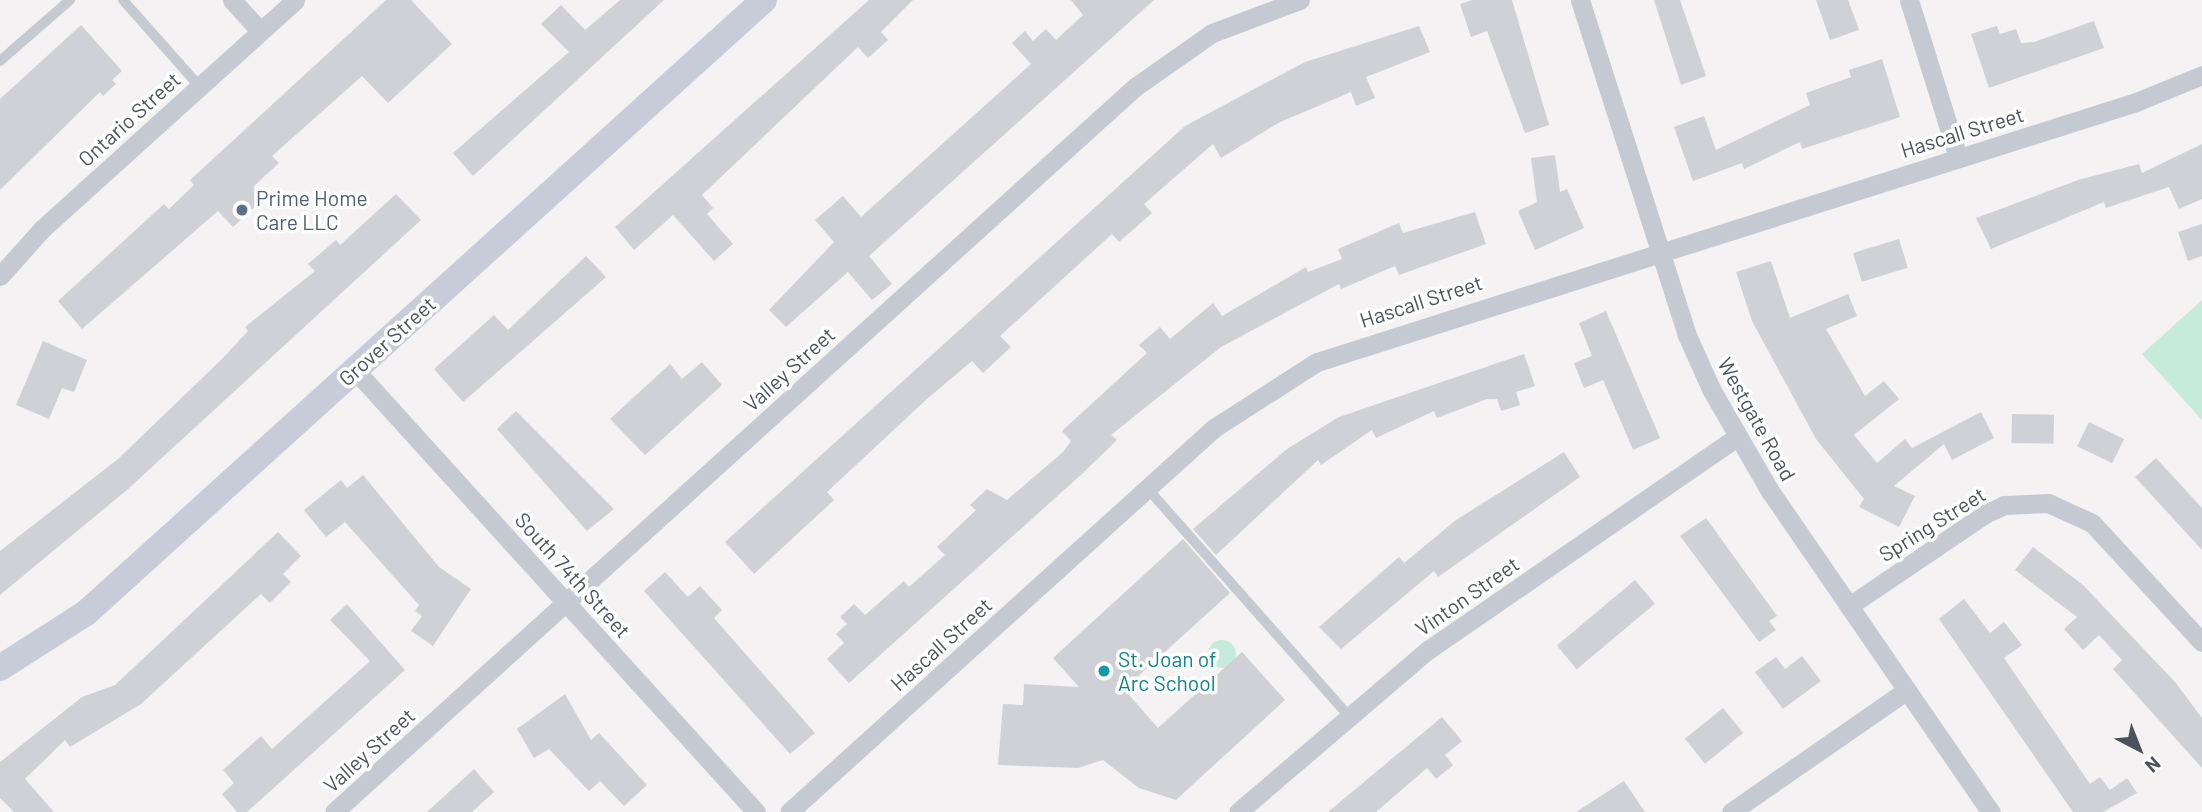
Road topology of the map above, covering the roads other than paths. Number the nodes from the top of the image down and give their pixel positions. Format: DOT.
graph roads {
  1 [pos="70,0"];
  2 [pos="123,0"];
  3 [pos="232,0"];
  4 [pos="295,0"];
  5 [pos="764,0"];
  6 [pos="1300,0"];
  7 [pos="1580,0"];
  8 [pos="1909,0"];
  9 [pos="260,31"];
  10 [pos="0,61"];
  11 [pos="2202,75"];
  12 [pos="200,86"];
  13 [pos="1958,157"];
  14 [pos="1658,250"];
  15 [pos="0,276"];
  16 [pos="355,370"];
  17 [pos="1737,437"];
  18 [pos="1147,488"];
  19 [pos="566,602"];
  20 [pos="1849,606"];
  21 [pos="2202,642"];
  22 [pos="0,668"];
  23 [pos="1907,690"];
  24 [pos="1347,714"];
  25 [pos="334,812"];
  26 [pos="756,812"];
  27 [pos="789,812"];
  28 [pos="1238,812"];
  29 [pos="1731,812"];
  30 [pos="1991,812"];
  1 -- 10 [label="lane"];
  2 -- 12 [label="lane"];
  3 -- 9 [label="street"];
  4 -- 9 [label="street, Ontario Street"];
  5 -- 16 [label="street, Grover Street"];
  6 -- 19 [label="street, Valley Street"];
  7 -- 14 [label="street, Westgate Road"];
  8 -- 13 [label="street"];
  9 -- 12 [label="street, Ontario Street"];
  11 -- 13 [label="street, Hascall Street"];
  12 -- 15 [label="street, Ontario Street"];
  13 -- 14 [label="street, Hascall Street"];
  14 -- 17 [label="street, Westgate Road"];
  14 -- 18 [label="street, Hascall Street"];
  16 -- 19 [label="street, South 74th Street"];
  16 -- 22 [label="street, Grover Street"];
  17 -- 20 [label="street, Westgate Road"];
  17 -- 24 [label="street, Vinton Street"];
  18 -- 24 [label="lane"];
  18 -- 27 [label="street, Hascall Street"];
  19 -- 25 [label="street, Valley Street"];
  19 -- 26 [label="street, South 74th Street"];
  20 -- 21 [label="street, Spring Street"];
  20 -- 23 [label="street, Westgate Road"];
  23 -- 29 [label="street"];
  23 -- 30 [label="street, Westgate Road"];
  24 -- 28 [label="street, Vinton Street"];
}
